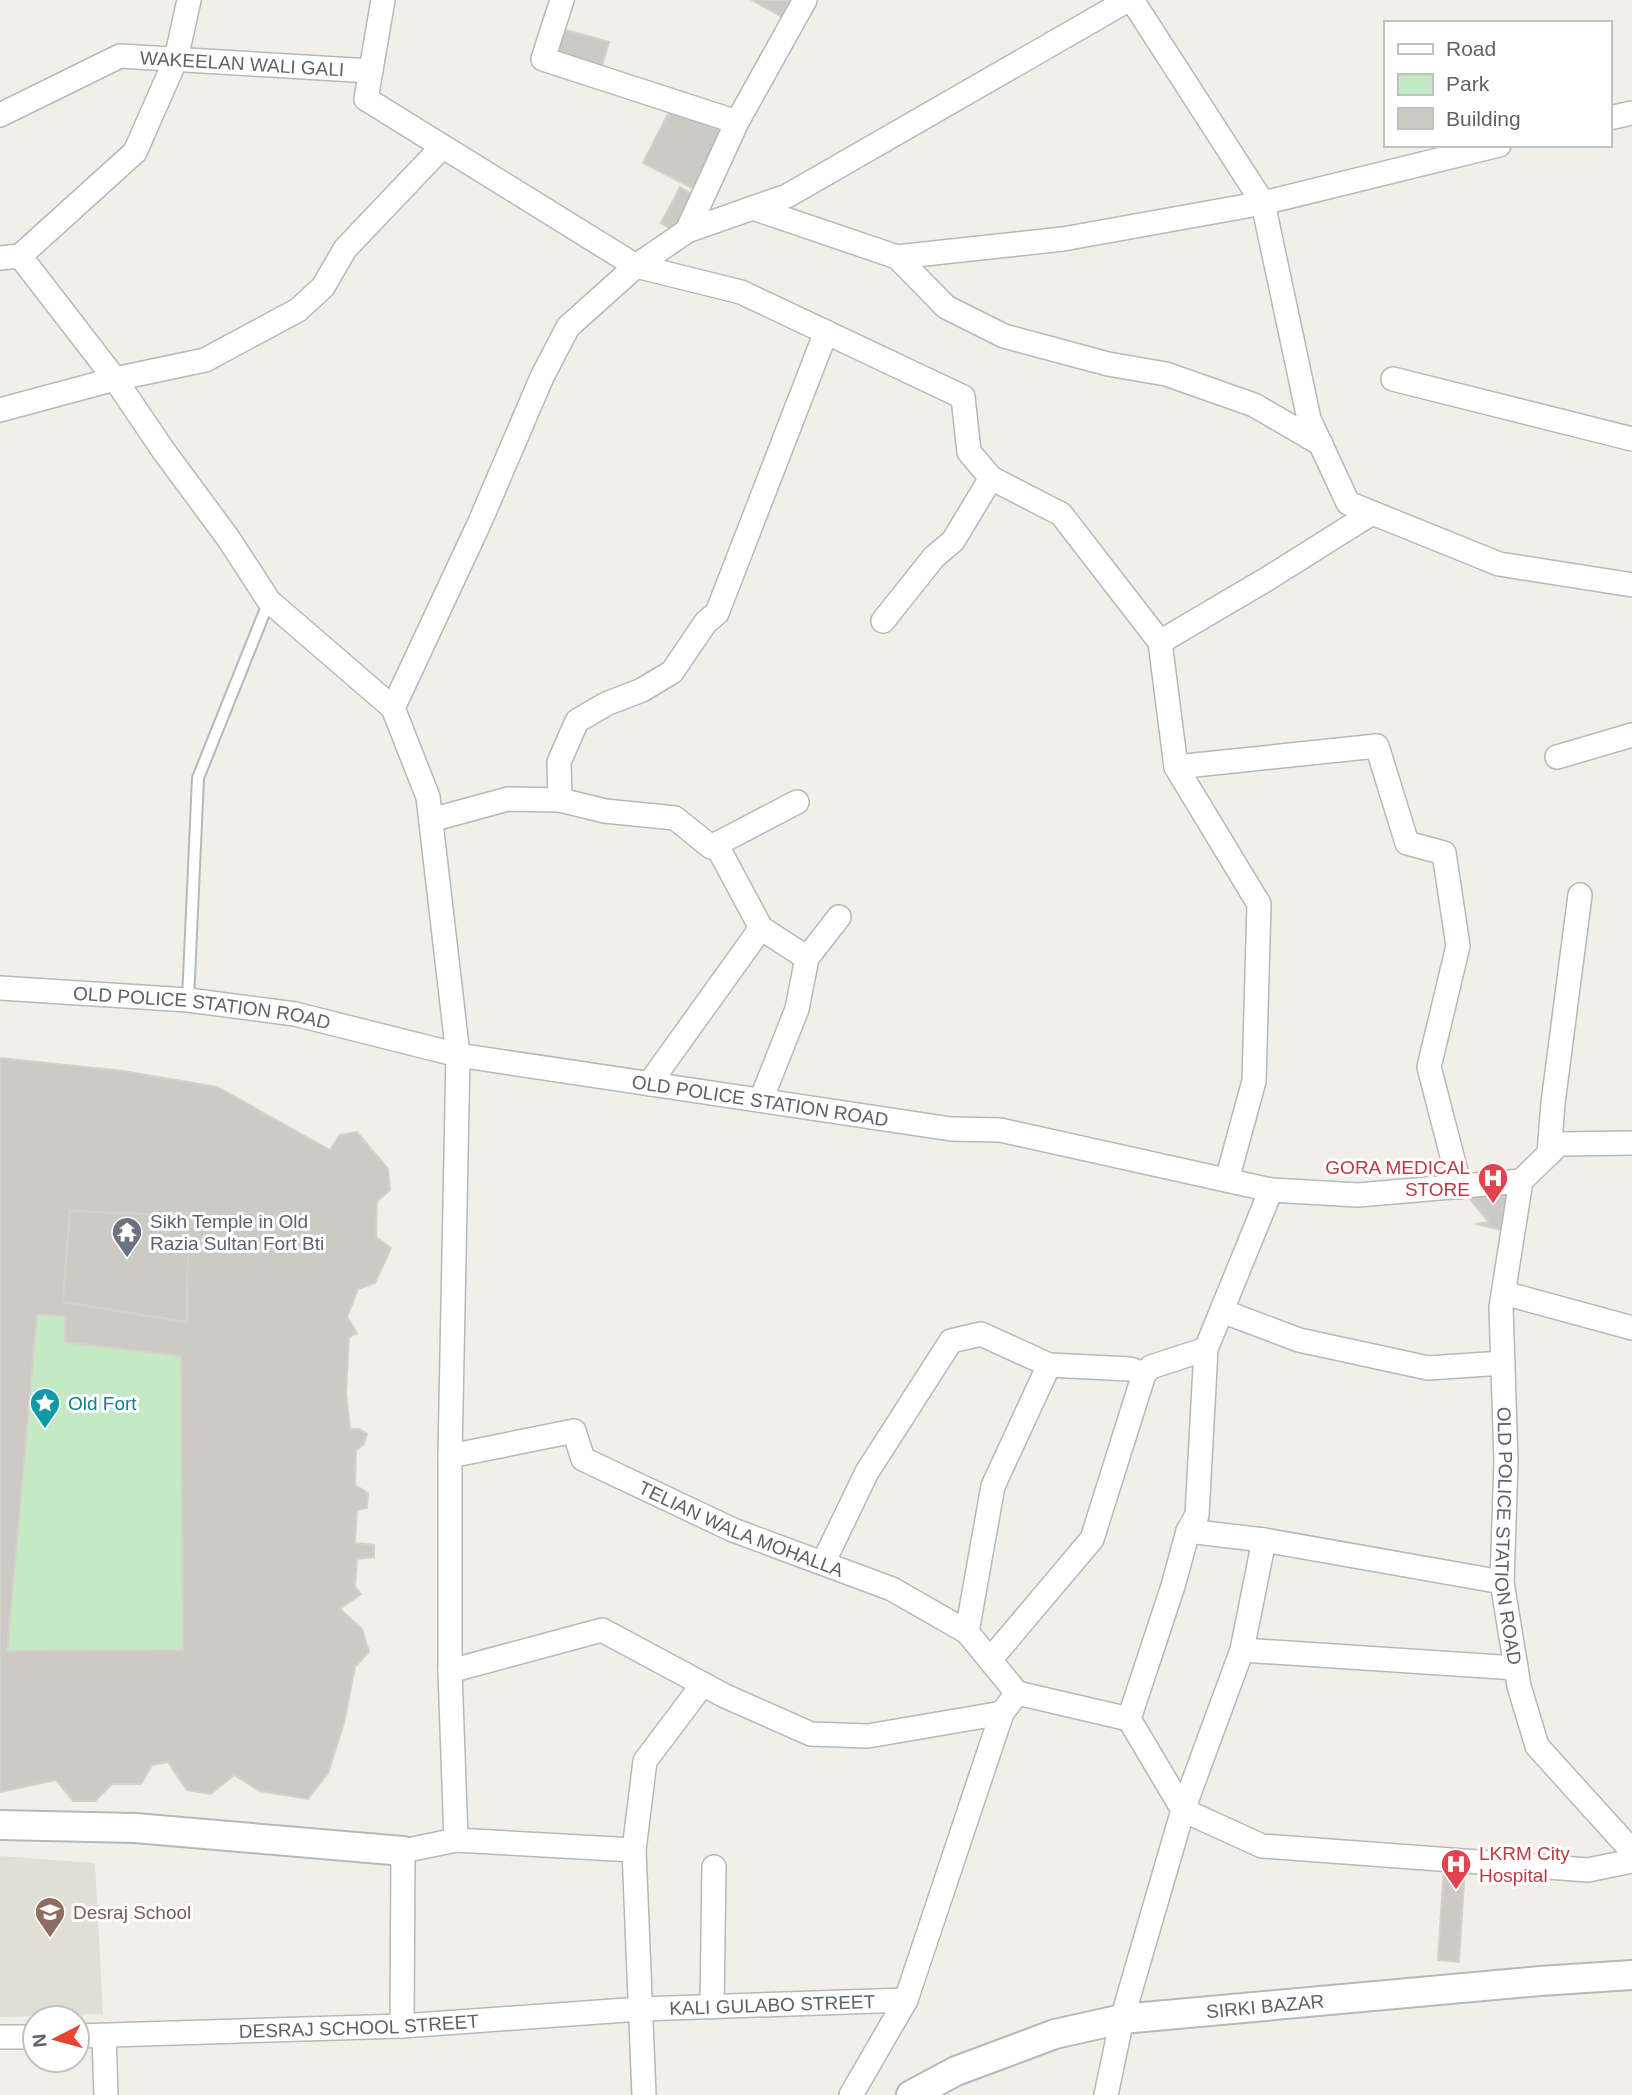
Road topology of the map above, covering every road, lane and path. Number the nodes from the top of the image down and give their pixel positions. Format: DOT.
graph roads {
  1 [pos="189,0"];
  2 [pos="383,0"];
  3 [pos="562,0"];
  4 [pos="805,0"];
  5 [pos="1130,0"];
  6 [pos="176,59"];
  7 [pos="371,71"];
  8 [pos="1632,113"];
  9 [pos="0,116"];
  10 [pos="1611,118"];
  11 [pos="737,122"];
  12 [pos="442,147"];
  13 [pos="1491,147"];
  14 [pos="1264,203"];
  15 [pos="753,208"];
  16 [pos="687,231"];
  17 [pos="10,257"];
  18 [pos="897,257"];
  19 [pos="636,266"];
  20 [pos="826,332"];
  21 [pos="115,379"];
  22 [pos="1393,379"];
  23 [pos="0,410"];
  24 [pos="1632,439"];
  25 [pos="1321,444"];
  26 [pos="991,478"];
  27 [pos="1372,513"];
  28 [pos="1632,585"];
  29 [pos="269,601"];
  30 [pos="883,621"];
  31 [pos="1160,642"];
  32 [pos="393,708"];
  33 [pos="1632,735"];
  34 [pos="1557,757"];
  35 [pos="1176,767"];
  36 [pos="560,800"];
  37 [pos="797,802"];
  38 [pos="431,820"];
  39 [pos="716,844"];
  40 [pos="1580,895"];
  41 [pos="839,917"];
  42 [pos="761,928"];
  43 [pos="807,958"];
  44 [pos="0,988"];
  45 [pos="188,1000"];
  46 [pos="458,1055"];
  47 [pos="649,1084"];
  48 [pos="761,1100"];
  49 [pos="1632,1143"];
  50 [pos="1549,1154"];
  51 [pos="1227,1180"];
  52 [pos="1521,1181"];
  53 [pos="1460,1187"];
  54 [pos="1271,1189"];
  55 [pos="1504,1293"];
  56 [pos="1222,1311"];
  57 [pos="1632,1328"];
  58 [pos="1206,1349"];
  59 [pos="1503,1363"];
  60 [pos="1049,1365"];
  61 [pos="1144,1374"];
  62 [pos="450,1456"];
  63 [pos="1188,1531"];
  64 [pos="1264,1540"];
  65 [pos="823,1563"];
  66 [pos="1502,1582"];
  67 [pos="967,1632"];
  68 [pos="1242,1650"];
  69 [pos="990,1660"];
  70 [pos="1516,1668"];
  71 [pos="450,1671"];
  72 [pos="703,1684"];
  73 [pos="1017,1693"];
  74 [pos="1002,1713"];
  75 [pos="1129,1719"];
  76 [pos="1183,1810"];
  77 [pos="0,1825"];
  78 [pos="456,1840"];
  79 [pos="634,1850"];
  80 [pos="403,1851"];
  81 [pos="1632,1851"];
  82 [pos="1632,1861"];
  83 [pos="714,1867"];
  84 [pos="1632,1975"];
  85 [pos="906,2000"];
  86 [pos="712,2007"];
  87 [pos="640,2009"];
  88 [pos="1122,2019"];
  89 [pos="402,2025"];
  90 [pos="21,2036"];
  91 [pos="91,2036"];
  92 [pos="104,2036"];
  93 [pos="0,2037"];
  94 [pos="106,2095"];
  95 [pos="644,2095"];
  96 [pos="851,2095"];
  97 [pos="911,2095"];
  98 [pos="1106,2095"];
  1 -- 6 [label="street"];
  2 -- 7 [label="street"];
  3 -- 11 [label="street"];
  4 -- 11 [label="street"];
  5 -- 14 [label="street"];
  5 -- 15 [label="street"];
  6 -- 7 [label="street, WAKEELAN WALI GALI"];
  6 -- 9 [label="street, WAKEELAN WALI GALI"];
  6 -- 17 [label="street"];
  7 -- 12 [label="street"];
  8 -- 10 [label="street"];
  11 -- 16 [label="street"];
  12 -- 19 [label="street"];
  12 -- 21 [label="street"];
  13 -- 14 [label="street"];
  14 -- 18 [label="street"];
  14 -- 25 [label="street"];
  15 -- 16 [label="street"];
  15 -- 18 [label="street"];
  16 -- 19 [label="street"];
  17 -- 21 [label="street"];
  18 -- 25 [label="street"];
  19 -- 20 [label="street"];
  19 -- 32 [label="street"];
  20 -- 26 [label="street"];
  20 -- 36 [label="street"];
  21 -- 23 [label="street"];
  21 -- 29 [label="street"];
  22 -- 24 [label="street"];
  25 -- 27 [label="street"];
  26 -- 30 [label="street"];
  26 -- 31 [label="street"];
  27 -- 28 [label="street"];
  27 -- 31 [label="street"];
  29 -- 32 [label="street"];
  29 -- 45 [label="lane"];
  31 -- 35 [label="street"];
  32 -- 38 [label="street"];
  33 -- 34 [label="street"];
  35 -- 51 [label="street"];
  35 -- 53 [label="street"];
  36 -- 38 [label="street"];
  36 -- 39 [label="street"];
  37 -- 39 [label="street"];
  38 -- 46 [label="street"];
  39 -- 42 [label="street"];
  40 -- 50 [label="street"];
  41 -- 43 [label="street"];
  42 -- 43 [label="street"];
  42 -- 47 [label="street"];
  43 -- 48 [label="street"];
  44 -- 45 [label="street, OLD POLICE STATION ROAD"];
  45 -- 46 [label="street, OLD POLICE STATION ROAD"];
  46 -- 47 [label="street, OLD POLICE STATION ROAD"];
  46 -- 62 [label="street"];
  47 -- 48 [label="street, OLD POLICE STATION ROAD"];
  48 -- 51 [label="street, OLD POLICE STATION ROAD"];
  49 -- 50 [label="street"];
  50 -- 52 [label="street"];
  51 -- 54 [label="street, OLD POLICE STATION ROAD"];
  52 -- 53 [label="street, OLD POLICE STATION ROAD"];
  52 -- 55 [label="street, OLD POLICE STATION ROAD"];
  53 -- 54 [label="street, OLD POLICE STATION ROAD"];
  54 -- 56 [label="street"];
  55 -- 57 [label="street"];
  55 -- 59 [label="street, OLD POLICE STATION ROAD"];
  56 -- 58 [label="street"];
  56 -- 59 [label="street"];
  58 -- 61 [label="street"];
  58 -- 63 [label="street"];
  59 -- 66 [label="street, OLD POLICE STATION ROAD"];
  60 -- 61 [label="street"];
  60 -- 65 [label="street"];
  60 -- 67 [label="street"];
  61 -- 69 [label="street"];
  62 -- 65 [label="street, TELIAN WALA MOHALLA"];
  62 -- 71 [label="street"];
  63 -- 64 [label="street"];
  63 -- 75 [label="street"];
  64 -- 66 [label="street"];
  64 -- 68 [label="street"];
  65 -- 67 [label="street, TELIAN WALA MOHALLA"];
  66 -- 70 [label="street, OLD POLICE STATION ROAD"];
  67 -- 69 [label="street, TELIAN WALA MOHALLA"];
  68 -- 70 [label="street"];
  68 -- 76 [label="street"];
  69 -- 73 [label="street, TELIAN WALA MOHALLA"];
  70 -- 81 [label="street, OLD POLICE STATION ROAD"];
  71 -- 72 [label="street"];
  71 -- 78 [label="street"];
  72 -- 74 [label="street"];
  72 -- 79 [label="street"];
  73 -- 74 [label="street"];
  73 -- 75 [label="street"];
  74 -- 85 [label="street"];
  75 -- 76 [label="street"];
  76 -- 82 [label="street"];
  76 -- 88 [label="street"];
  77 -- 80 [label="street"];
  78 -- 79 [label="street"];
  78 -- 80 [label="street"];
  79 -- 87 [label="street"];
  80 -- 89 [label="street"];
  83 -- 86 [label="street"];
  84 -- 88 [label="street, SIRKI BAZAR"];
  85 -- 86 [label="street, KALI GULABO STREET"];
  85 -- 96 [label="street"];
  86 -- 87 [label="street, KALI GULABO STREET"];
  87 -- 89 [label="street, DESRAJ SCHOOL STREET"];
  87 -- 95 [label="street"];
  88 -- 97 [label="street, SIRKI BAZAR"];
  88 -- 98 [label="street"];
  89 -- 92 [label="street, DESRAJ SCHOOL STREET"];
  90 -- 93 [label="street"];
  91 -- 92 [label="street, DESRAJ SCHOOL STREET"];
  92 -- 94 [label="street"];
}
